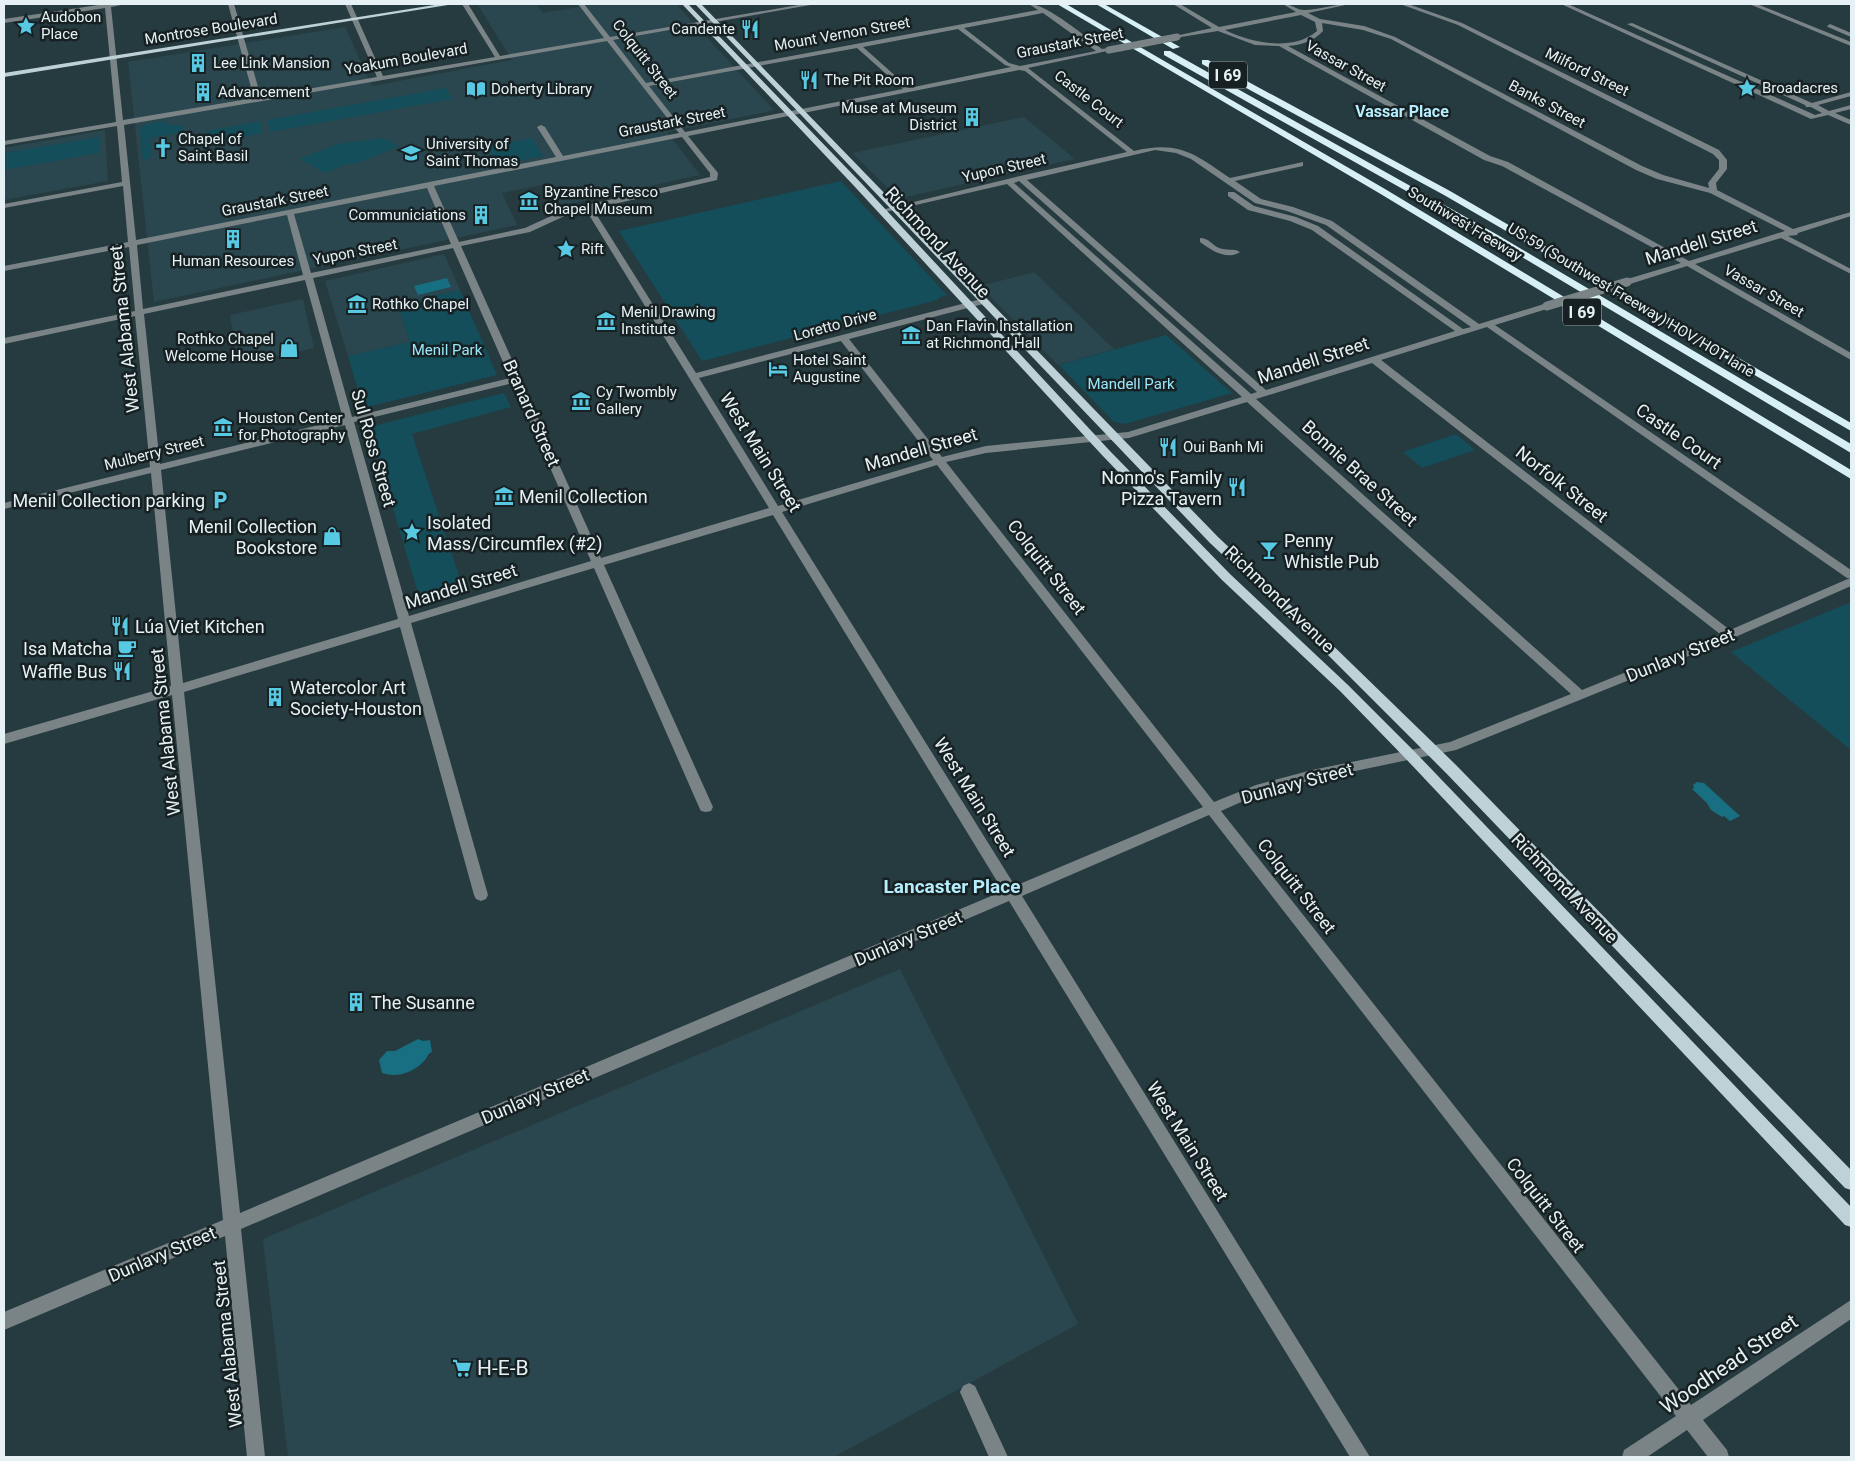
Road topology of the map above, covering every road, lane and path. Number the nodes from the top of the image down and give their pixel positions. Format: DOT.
graph roads {
  1 [pos="123,4"];
  2 [pos="231,4"];
  3 [pos="348,4"];
  4 [pos="451,4"];
  5 [pos="465,4"];
  6 [pos="581,4"];
  7 [pos="685,4"];
  8 [pos="698,4"];
  9 [pos="773,4"];
  10 [pos="811,4"];
  11 [pos="1032,4"];
  12 [pos="1061,4"];
  13 [pos="1099,4"];
  14 [pos="1176,4"];
  15 [pos="1286,4"];
  16 [pos="1347,4"];
  17 [pos="1403,4"];
  18 [pos="1564,4"];
  19 [pos="1752,4"];
  20 [pos="108,5"];
  21 [pos="1045,11"];
  22 [pos="1795,12"];
  23 [pos="1302,13"];
  24 [pos="708,15"];
  25 [pos="1781,16"];
  26 [pos="355,19"];
  27 [pos="699,19"];
  28 [pos="1618,19"];
  29 [pos="4,21"];
  30 [pos="714,21"];
  31 [pos="1318,21"];
  32 [pos="1819,22"];
  33 [pos="959,27"];
  34 [pos="1219,30"];
  35 [pos="1851,35"];
  36 [pos="606,36"];
  37 [pos="1138,36"];
  38 [pos="240,37"];
  39 [pos="1671,43"];
  40 [pos="1293,44"];
  41 [pos="1851,44"];
  42 [pos="1281,45"];
  43 [pos="859,46"];
  44 [pos="1657,46"];
  45 [pos="1180,49"];
  46 [pos="1100,51"];
  47 [pos="497,55"];
  48 [pos="114,57"];
  49 [pos="1196,58"];
  50 [pos="754,64"];
  51 [pos="744,67"];
  52 [pos="1017,67"];
  53 [pos="4,75"];
  54 [pos="380,75"];
  55 [pos="645,85"];
  56 [pos="907,89"];
  57 [pos="1851,94"];
  58 [pos="257,97"];
  59 [pos="1811,105"];
  60 [pos="1851,107"];
  61 [pos="1796,109"];
  62 [pos="800,110"];
  63 [pos="788,113"];
  64 [pos="1829,113"];
  65 [pos="120,120"];
  66 [pos="1851,123"];
  67 [pos="541,127"];
  68 [pos="684,134"];
  69 [pos="4,138"];
  70 [pos="4,143"];
  71 [pos="1143,150"];
  72 [pos="1133,152"];
  73 [pos="560,158"];
  74 [pos="850,161"];
  75 [pos="838,164"];
  76 [pos="1300,164"];
  77 [pos="1505,164"];
  78 [pos="1020,178"];
  79 [pos="708,181"];
  80 [pos="1008,181"];
  81 [pos="1227,181"];
  82 [pos="127,184"];
  83 [pos="429,184"];
  84 [pos="1713,191"];
  85 [pos="1258,201"];
  86 [pos="1246,205"];
  87 [pos="4,206"];
  88 [pos="588,207"];
  89 [pos="894,208"];
  90 [pos="881,211"];
  91 [pos="290,212"];
  92 [pos="1851,214"];
  93 [pos="1794,233"];
  94 [pos="1783,236"];
  95 [pos="1203,240"];
  96 [pos="133,244"];
  97 [pos="457,245"];
  98 [pos="1236,252"];
  99 [pos="1689,264"];
  100 [pos="4,269"];
  101 [pos="1851,272"];
  102 [pos="1130,275"];
  103 [pos="307,276"];
  104 [pos="1116,279"];
  105 [pos="984,301"];
  106 [pos="969,305"];
  107 [pos="140,312"];
  108 [pos="1488,324"];
  109 [pos="1477,327"];
  110 [pos="1462,332"];
  111 [pos="843,338"];
  112 [pos="4,341"];
  113 [pos="1851,357"];
  114 [pos="1373,359"];
  115 [pos="692,377"];
  116 [pos="516,379"];
  117 [pos="1265,394"];
  118 [pos="1251,398"];
  119 [pos="348,420"];
  120 [pos="1851,428"];
  121 [pos="1115,438"];
  122 [pos="1094,440"];
  123 [pos="1851,448"];
  124 [pos="939,460"];
  125 [pos="156,468"];
  126 [pos="1851,475"];
  127 [pos="4,506"];
  128 [pos="775,510"];
  129 [pos="598,562"];
  130 [pos="1851,575"];
  131 [pos="1851,582"];
  132 [pos="404,621"];
  133 [pos="1729,635"];
  134 [pos="178,689"];
  135 [pos="1580,695"];
  136 [pos="4,738"];
  137 [pos="1433,751"];
  138 [pos="1411,756"];
  139 [pos="706,807"];
  140 [pos="1213,809"];
  141 [pos="1013,894"];
  142 [pos="481,895"];
  143 [pos="1851,1182"];
  144 [pos="1851,1219"];
  145 [pos="233,1224"];
  146 [pos="1851,1309"];
  147 [pos="4,1321"];
  148 [pos="969,1392"];
  149 [pos="1689,1418"];
  150 [pos="256,1457"];
  151 [pos="998,1457"];
  152 [pos="1361,1457"];
  153 [pos="1631,1457"];
  154 [pos="1720,1457"];
  1 -- 20 [label="street"];
  2 -- 38 [label="street"];
  3 -- 26 [label="street"];
  4 -- 26 [label="main road, Montrose Boulevard"];
  5 -- 47 [label="street"];
  6 -- 36 [label="street, Colquitt Street"];
  7 -- 27 [label="main road, Richmond Avenue"];
  8 -- 24 [label="main road, Richmond Avenue"];
  9 -- 24 [label="street, Yoakum Boulevard"];
  10 -- 30 [label="street, Yoakum Boulevard"];
  11 -- 21 [label="street"];
  12 -- 126 [label="highway, Southwest Freeway / I 69"];
  13 -- 45 [label="highway"];
  14 -- 34 [label="street, Vassar Street"];
  15 -- 23 [label="street, Banks Street"];
  16 -- 23 [label="street, Graustark Street"];
  17 -- 84 [label="street, Milford Street"];
  18 -- 44 [label="street"];
  19 -- 25 [label="street"];
  20 -- 29 [label="street"];
  20 -- 48 [label="street, West Alabama Street"];
  21 -- 33 [label="street, Mount Vernon Street"];
  21 -- 46 [label="street"];
  22 -- 25 [label="street"];
  23 -- 31 [label="street, Banks Street"];
  23 -- 34 [label="street, Graustark Street"];
  24 -- 27 [label="street, Yoakum Boulevard"];
  24 -- 30 [label="main road, Richmond Avenue"];
  25 -- 41 [label="street"];
  26 -- 38 [label="main road, Montrose Boulevard"];
  26 -- 54 [label="street"];
  27 -- 30 [label="street, Yoakum Boulevard"];
  27 -- 36 [label="street, Yoakum Boulevard"];
  27 -- 51 [label="main road, Richmond Avenue"];
  28 -- 39 [label="street"];
  30 -- 50 [label="main road, Richmond Avenue"];
  31 -- 40 [label="street, Vassar Street"];
  31 -- 84 [label="street, Banks Street"];
  32 -- 35 [label="street"];
  33 -- 43 [label="street, Mount Vernon Street"];
  33 -- 52 [label="street, Castle Court"];
  34 -- 42 [label="street, Vassar Street"];
  34 -- 46 [label="street, Graustark Street, bridge"];
  36 -- 47 [label="street, Yoakum Boulevard"];
  36 -- 55 [label="street, Colquitt Street"];
  37 -- 123 [label="highway, US 59 (Southwest Freeway) HOV/HOT lane"];
  38 -- 48 [label="main road, Montrose Boulevard"];
  38 -- 58 [label="street"];
  39 -- 44 [label="street"];
  39 -- 59 [label="street"];
  40 -- 42 [label="street, Vassar Street"];
  40 -- 77 [label="street, Vassar Street"];
  42 -- 77 [label="street, Vassar Street"];
  43 -- 50 [label="street, Mount Vernon Street"];
  43 -- 56 [label="street"];
  44 -- 61 [label="street"];
  46 -- 52 [label="street, Graustark Street"];
  47 -- 54 [label="street, Yoakum Boulevard"];
  48 -- 53 [label="main road, Montrose Boulevard"];
  48 -- 65 [label="street, West Alabama Street"];
  49 -- 120 [label="highway, Southwest Freeway / I 69"];
  50 -- 51 [label="street, Mount Vernon Street"];
  50 -- 62 [label="main road, Richmond Avenue"];
  51 -- 55 [label="street, Mount Vernon Street"];
  51 -- 63 [label="main road, Richmond Avenue"];
  52 -- 56 [label="street, Graustark Street"];
  52 -- 72 [label="street, Castle Court"];
  54 -- 58 [label="street, Yoakum Boulevard"];
  55 -- 68 [label="street, Colquitt Street"];
  56 -- 62 [label="street, Graustark Street"];
  57 -- 59 [label="street"];
  58 -- 65 [label="street, Yoakum Boulevard"];
  59 -- 61 [label="street"];
  59 -- 64 [label="street"];
  60 -- 64 [label="street"];
  61 -- 64 [label="street"];
  62 -- 63 [label="street, Graustark Street"];
  62 -- 74 [label="main road, Richmond Avenue"];
  63 -- 68 [label="street, Graustark Street"];
  63 -- 75 [label="main road, Richmond Avenue"];
  64 -- 66 [label="street"];
  65 -- 69 [label="street, Yoakum Boulevard"];
  65 -- 70 [label="street, Yoakum Boulevard"];
  65 -- 82 [label="street, West Alabama Street"];
  67 -- 73 [label="street"];
  68 -- 73 [label="street, Graustark Street"];
  68 -- 79 [label="street, Colquitt Street"];
  71 -- 72 [label="street"];
  71 -- 81 [label="street"];
  71 -- 86 [label="street"];
  72 -- 78 [label="street, Yupon Street"];
  73 -- 83 [label="street, Graustark Street"];
  74 -- 75 [label="main road"];
  74 -- 89 [label="main road, Richmond Avenue"];
  75 -- 90 [label="main road, Richmond Avenue"];
  76 -- 81 [label="street"];
  77 -- 99 [label="street, Vassar Street"];
  78 -- 80 [label="street, Yupon Street"];
  78 -- 102 [label="street"];
  79 -- 88 [label="street, Yupon Street"];
  80 -- 89 [label="street, Yupon Street"];
  80 -- 104 [label="street, Bonnie Brae Street"];
  81 -- 85 [label="street"];
  82 -- 87 [label="street"];
  82 -- 96 [label="street, West Alabama Street"];
  83 -- 91 [label="street, Graustark Street"];
  83 -- 97 [label="street, Branard Street"];
  84 -- 93 [label="street, Banks Street"];
  85 -- 86 [label="street"];
  85 -- 109 [label="street"];
  86 -- 110 [label="street"];
  88 -- 97 [label="street, Yupon Street"];
  88 -- 115 [label="street, West Main Street"];
  89 -- 90 [label="street, Yupon Street"];
  89 -- 105 [label="main road, Richmond Avenue"];
  90 -- 106 [label="main road, Richmond Avenue"];
  91 -- 96 [label="street, Graustark Street"];
  91 -- 103 [label="street, Sul Ross Street"];
  92 -- 93 [label="street, Mandell Street"];
  93 -- 94 [label="street, Mandell Street"];
  94 -- 99 [label="street, Mandell Street"];
  94 -- 101 [label="street"];
  95 -- 98 [label="street"];
  96 -- 100 [label="street, Graustark Street"];
  96 -- 107 [label="street, West Alabama Street"];
  97 -- 103 [label="street, Yupon Street"];
  97 -- 116 [label="street, Branard Street"];
  99 -- 108 [label="street, Mandell Street, bridge"];
  99 -- 113 [label="street, Vassar Street"];
  102 -- 104 [label="street"];
  102 -- 117 [label="street"];
  103 -- 107 [label="street, Yupon Street"];
  103 -- 119 [label="street, Sul Ross Street"];
  104 -- 118 [label="street, Bonnie Brae Street"];
  105 -- 106 [label="street, Loretto Drive"];
  105 -- 121 [label="main road, Richmond Avenue"];
  106 -- 111 [label="street, Loretto Drive"];
  106 -- 122 [label="main road, Richmond Avenue"];
  107 -- 112 [label="street, Yupon Street"];
  107 -- 125 [label="street, West Alabama Street"];
  108 -- 109 [label="street, Mandell Street"];
  108 -- 130 [label="street, Castle Court"];
  109 -- 110 [label="street, Mandell Street"];
  110 -- 114 [label="street, Mandell Street"];
  111 -- 115 [label="street, Loretto Drive"];
  111 -- 124 [label="street, Colquitt Street"];
  114 -- 117 [label="street, Mandell Street"];
  114 -- 133 [label="street, Norfolk Street"];
  115 -- 128 [label="street, West Main Street"];
  116 -- 119 [label="street, Mulberry Street"];
  116 -- 129 [label="street, Branard Street"];
  117 -- 118 [label="street, Mandell Street"];
  118 -- 121 [label="street, Mandell Street"];
  118 -- 135 [label="street, Bonnie Brae Street"];
  119 -- 125 [label="street, Mulberry Street"];
  119 -- 132 [label="street, Sul Ross Street"];
  121 -- 122 [label="street, Mandell Street"];
  121 -- 137 [label="main road, Richmond Avenue"];
  122 -- 124 [label="street, Mandell Street"];
  122 -- 138 [label="main road, Richmond Avenue"];
  124 -- 128 [label="street, Mandell Street"];
  124 -- 140 [label="street, Colquitt Street"];
  125 -- 127 [label="street, Mulberry Street"];
  125 -- 134 [label="street, West Alabama Street"];
  128 -- 129 [label="street, Mandell Street"];
  128 -- 141 [label="street, West Main Street"];
  129 -- 132 [label="street, Mandell Street"];
  129 -- 139 [label="street, Branard Street"];
  131 -- 133 [label="street, Dunlavy Street"];
  132 -- 134 [label="street, Mandell Street"];
  132 -- 142 [label="street, Sul Ross Street"];
  133 -- 135 [label="street, Dunlavy Street"];
  134 -- 136 [label="street, Mandell Street"];
  134 -- 145 [label="street, West Alabama Street"];
  135 -- 137 [label="street, Dunlavy Street"];
  137 -- 138 [label="street, Dunlavy Street"];
  137 -- 143 [label="main road, Richmond Avenue"];
  138 -- 140 [label="street, Dunlavy Street"];
  138 -- 144 [label="main road, Richmond Avenue"];
  140 -- 141 [label="street, Dunlavy Street"];
  140 -- 149 [label="street, Colquitt Street"];
  141 -- 145 [label="street, Dunlavy Street"];
  141 -- 152 [label="street, West Main Street"];
  145 -- 147 [label="street, Dunlavy Street"];
  145 -- 150 [label="street, West Alabama Street"];
  146 -- 149 [label="street, Woodhead Street"];
  148 -- 151 [label="street"];
  149 -- 153 [label="street, Woodhead Street"];
  149 -- 154 [label="street, Colquitt Street"];
}
